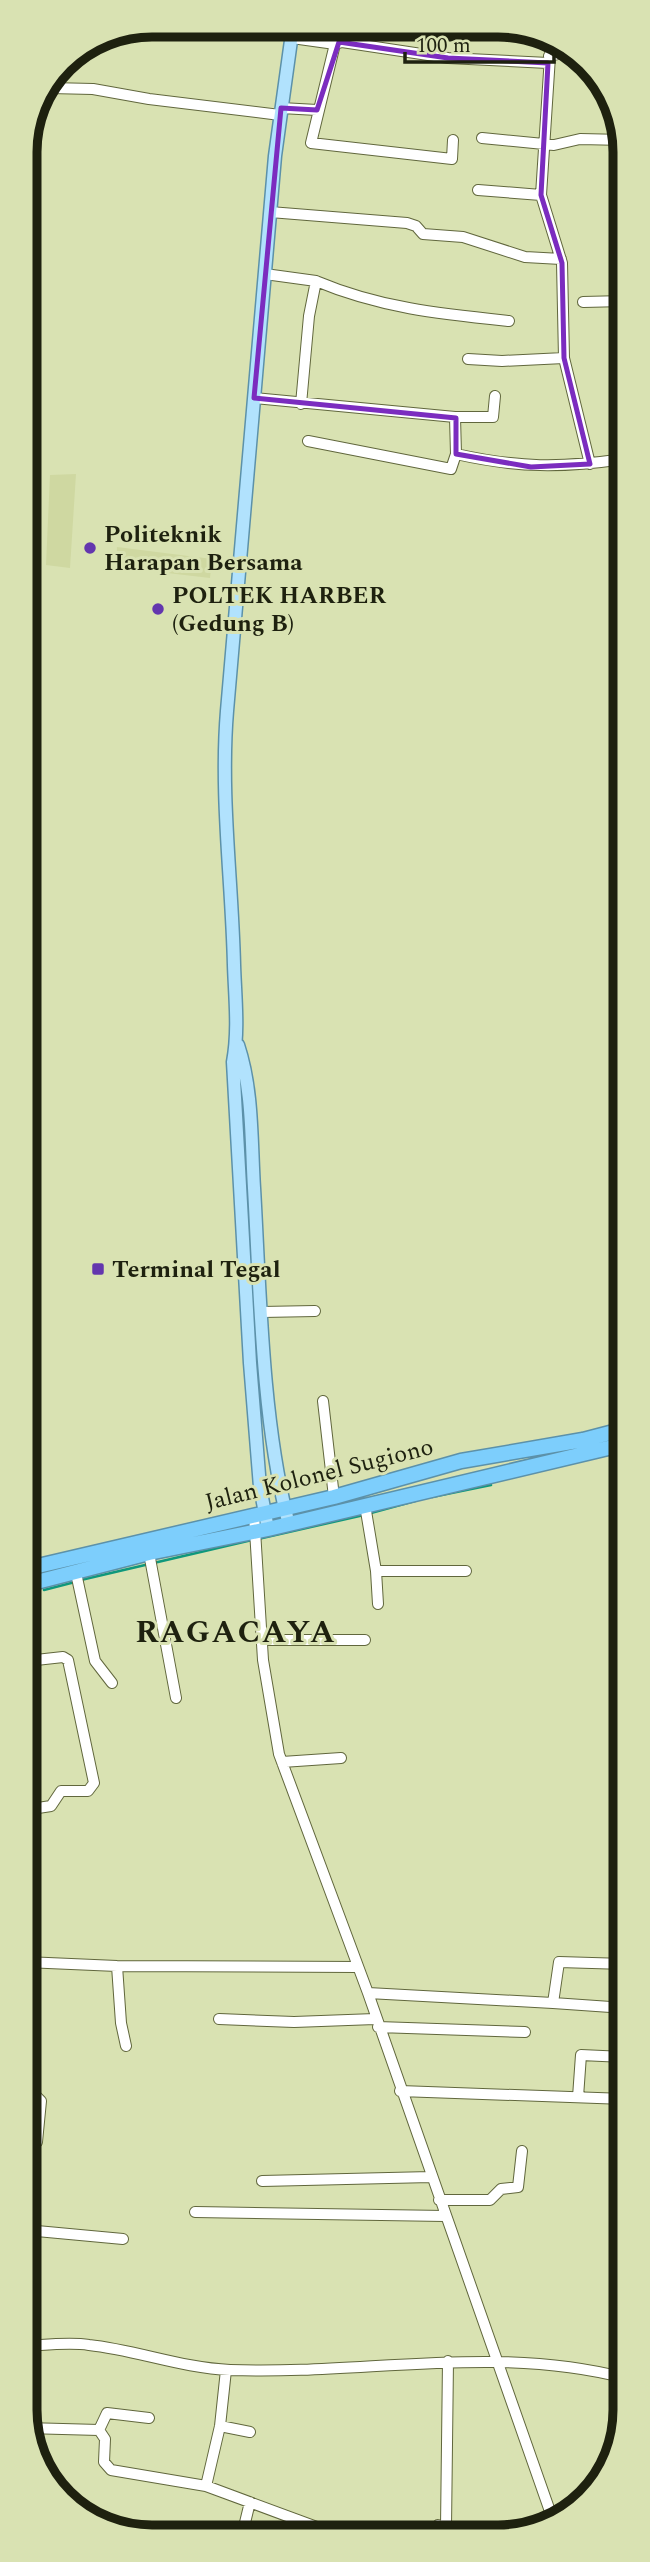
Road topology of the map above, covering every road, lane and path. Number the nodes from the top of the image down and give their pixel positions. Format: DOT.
graph roads {
  1 [pos="292,37"];
  2 [pos="310,37"];
  3 [pos="335,44"];
  4 [pos="550,49"];
  5 [pos="559,55"];
  6 [pos="548,59"];
  7 [pos="56,88"];
  8 [pos="317,110"];
  9 [pos="281,112"];
  10 [pos="482,138"];
  11 [pos="453,140"];
  12 [pos="612,140"];
  13 [pos="542,143"];
  14 [pos="478,190"];
  15 [pos="541,195"];
  16 [pos="270,212"];
  17 [pos="561,259"];
  18 [pos="272,275"];
  19 [pos="316,281"];
  20 [pos="613,301"];
  21 [pos="583,302"];
  22 [pos="509,321"];
  23 [pos="564,358"];
  24 [pos="468,359"];
  25 [pos="495,396"];
  26 [pos="254,398"];
  27 [pos="301,404"];
  28 [pos="455,417"];
  29 [pos="308,440"];
  30 [pos="456,454"];
  31 [pos="613,461"];
  32 [pos="590,464"];
  33 [pos="237,1041"];
  34 [pos="315,1311"];
  35 [pos="262,1312"];
  36 [pos="269,1389"];
  37 [pos="252,1392"];
  38 [pos="323,1401"];
  39 [pos="613,1432"];
  40 [pos="613,1447"];
  41 [pos="334,1497"];
  42 [pos="285,1507"];
  43 [pos="366,1511"];
  44 [pos="259,1513"];
  45 [pos="289,1524"];
  46 [pos="260,1534"];
  47 [pos="150,1557"];
  48 [pos="37,1566"];
  49 [pos="376,1571"];
  50 [pos="466,1571"];
  51 [pos="76,1575"];
  52 [pos="37,1583"];
  53 [pos="378,1604"];
  54 [pos="262,1640"];
  55 [pos="365,1640"];
  56 [pos="37,1660"];
  57 [pos="112,1683"];
  58 [pos="176,1698"];
  59 [pos="341,1758"];
  60 [pos="282,1762"];
  61 [pos="37,1808"];
  62 [pos="37,1962"];
  63 [pos="613,1964"];
  64 [pos="117,1966"];
  65 [pos="358,1967"];
  66 [pos="368,1993"];
  67 [pos="553,2003"];
  68 [pos="613,2007"];
  69 [pos="219,2019"];
  70 [pos="377,2023"];
  71 [pos="525,2032"];
  72 [pos="126,2046"];
  73 [pos="613,2056"];
  74 [pos="400,2091"];
  75 [pos="37,2097"];
  76 [pos="578,2097"];
  77 [pos="613,2099"];
  78 [pos="37,2143"];
  79 [pos="522,2151"];
  80 [pos="431,2177"];
  81 [pos="262,2181"];
  82 [pos="439,2200"];
  83 [pos="195,2212"];
  84 [pos="445,2216"];
  85 [pos="37,2231"];
  86 [pos="122,2239"];
  87 [pos="37,2346"];
  88 [pos="448,2361"];
  89 [pos="498,2362"];
  90 [pos="226,2370"];
  91 [pos="613,2375"];
  92 [pos="149,2418"];
  93 [pos="220,2426"];
  94 [pos="39,2428"];
  95 [pos="99,2430"];
  96 [pos="250,2432"];
  97 [pos="206,2486"];
  98 [pos="250,2502"];
  99 [pos="550,2512"];
  100 [pos="244,2525"];
  101 [pos="312,2525"];
  102 [pos="446,2525"];
  1 -- 9 [label="main road"];
  2 -- 3 [label="street"];
  3 -- 6 [label="street"];
  3 -- 8 [label="street"];
  4 -- 6 [label="street"];
  5 -- 6 [label="street"];
  6 -- 13 [label="street"];
  7 -- 9 [label="street"];
  8 -- 9 [label="street"];
  8 -- 11 [label="street"];
  9 -- 16 [label="main road"];
  10 -- 13 [label="street"];
  12 -- 13 [label="street"];
  13 -- 15 [label="street"];
  14 -- 15 [label="street"];
  15 -- 17 [label="street"];
  16 -- 17 [label="street"];
  16 -- 18 [label="main road"];
  17 -- 23 [label="street"];
  18 -- 19 [label="street"];
  18 -- 26 [label="main road"];
  19 -- 22 [label="street"];
  19 -- 27 [label="street"];
  20 -- 21 [label="street"];
  23 -- 24 [label="street"];
  23 -- 32 [label="street"];
  25 -- 28 [label="street"];
  26 -- 27 [label="street"];
  26 -- 33 [label="main road"];
  27 -- 28 [label="street"];
  28 -- 30 [label="street"];
  29 -- 30 [label="street"];
  30 -- 32 [label="street"];
  31 -- 32 [label="street"];
  33 -- 35 [label="main road"];
  33 -- 37 [label="main road"];
  34 -- 35 [label="street"];
  35 -- 36 [label="main road"];
  36 -- 37 [label="main road"];
  36 -- 42 [label="main road"];
  37 -- 44 [label="main road"];
  38 -- 41 [label="street"];
  39 -- 41 [label="highway, Jalan Kolonel Sugiono"];
  40 -- 43 [label="highway, Jalan Kolonel Sugiono"];
  41 -- 42 [label="highway, Jalan Kolonel Sugiono"];
  42 -- 44 [label="highway, Jalan Kolonel Sugiono"];
  42 -- 45 [label="main road"];
  43 -- 45 [label="highway, Jalan Kolonel Sugiono"];
  43 -- 49 [label="street"];
  44 -- 46 [label="main road"];
  44 -- 48 [label="highway, Jalan Kolonel Sugiono"];
  45 -- 46 [label="highway, Jalan Kolonel Sugiono"];
  46 -- 47 [label="highway, Jalan Kolonel Sugiono"];
  46 -- 54 [label="street"];
  47 -- 51 [label="highway, Jalan Kolonel Sugiono"];
  47 -- 58 [label="street"];
  49 -- 50 [label="street"];
  49 -- 53 [label="street"];
  51 -- 52 [label="highway, Jalan Kolonel Sugiono"];
  51 -- 57 [label="street"];
  54 -- 55 [label="street"];
  54 -- 60 [label="street"];
  56 -- 61 [label="street"];
  59 -- 60 [label="street"];
  60 -- 65 [label="street"];
  62 -- 64 [label="street"];
  63 -- 67 [label="street"];
  64 -- 65 [label="street"];
  64 -- 72 [label="street"];
  65 -- 66 [label="street"];
  66 -- 67 [label="street"];
  66 -- 70 [label="street"];
  67 -- 68 [label="street"];
  69 -- 70 [label="street"];
  70 -- 71 [label="street"];
  70 -- 74 [label="street"];
  73 -- 76 [label="street"];
  74 -- 76 [label="street"];
  74 -- 80 [label="street"];
  75 -- 78 [label="street"];
  76 -- 77 [label="street"];
  79 -- 82 [label="street"];
  80 -- 81 [label="street"];
  80 -- 82 [label="street"];
  82 -- 84 [label="street"];
  83 -- 84 [label="street"];
  84 -- 89 [label="street"];
  85 -- 86 [label="street"];
  87 -- 90 [label="street"];
  88 -- 89 [label="street"];
  88 -- 90 [label="street"];
  88 -- 102 [label="street"];
  89 -- 91 [label="street"];
  89 -- 99 [label="street"];
  90 -- 93 [label="street"];
  92 -- 95 [label="street"];
  93 -- 96 [label="street"];
  93 -- 97 [label="street"];
  94 -- 95 [label="street"];
  95 -- 97 [label="street"];
  97 -- 98 [label="street"];
  98 -- 100 [label="street"];
  98 -- 101 [label="street"];
}
